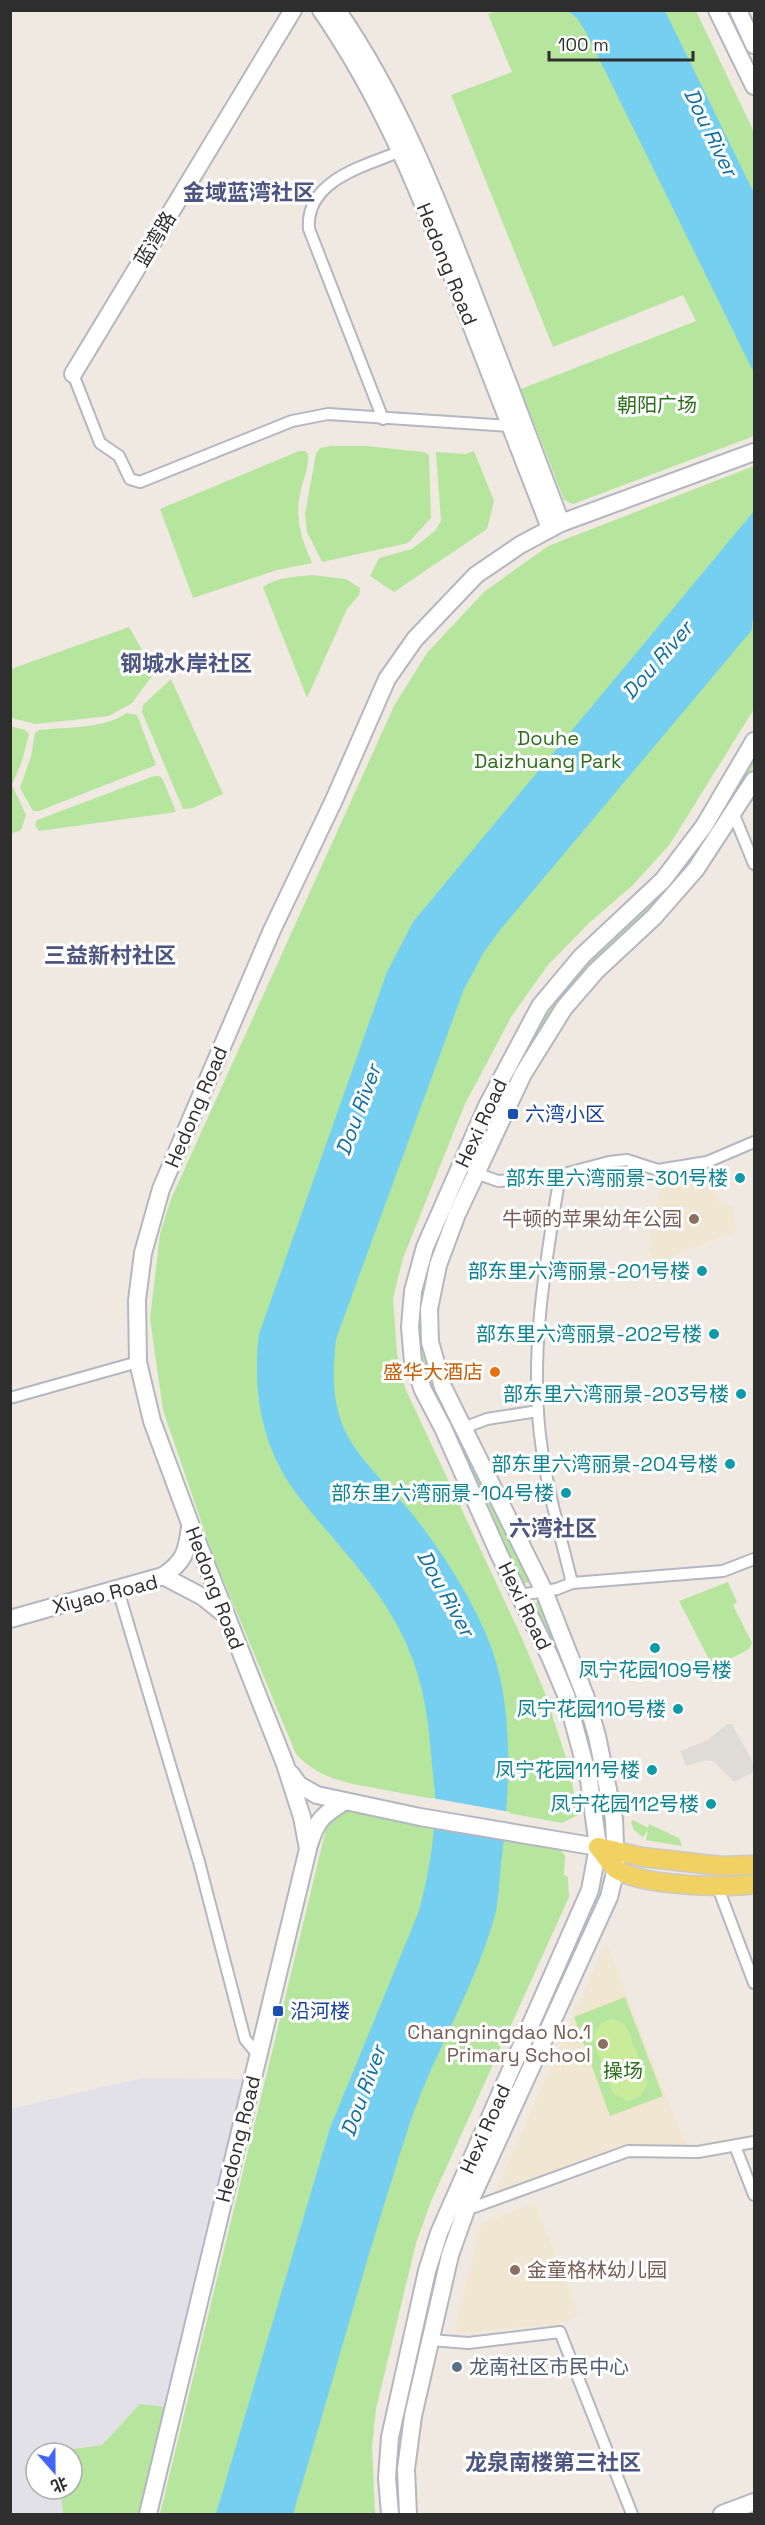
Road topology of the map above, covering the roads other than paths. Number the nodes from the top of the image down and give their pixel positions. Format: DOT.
graph roads {
  1 [pos="293,10"];
  2 [pos="321,10"];
  3 [pos="337,10"];
  4 [pos="717,10"];
  5 [pos="738,10"];
  6 [pos="754,45"];
  7 [pos="754,87"];
  8 [pos="401,151"];
  9 [pos="73,374"];
  10 [pos="383,419"];
  11 [pos="511,426"];
  12 [pos="754,452"];
  13 [pos="556,526"];
  14 [pos="754,741"];
  15 [pos="754,780"];
  16 [pos="734,815"];
  17 [pos="754,864"];
  18 [pos="754,1142"];
  19 [pos="459,1169"];
  20 [pos="476,1173"];
  21 [pos="560,1175"];
  22 [pos="138,1362"];
  23 [pos="10,1398"];
  24 [pos="538,1410"];
  25 [pos="463,1428"];
  26 [pos="190,1526"];
  27 [pos="754,1559"];
  28 [pos="163,1576"];
  29 [pos="572,1583"];
  30 [pos="118,1590"];
  31 [pos="544,1591"];
  32 [pos="520,1595"];
  33 [pos="226,1616"];
  34 [pos="10,1619"];
  35 [pos="285,1764"];
  36 [pos="345,1801"];
  37 [pos="598,1848"];
  38 [pos="308,1849"];
  39 [pos="617,1850"];
  40 [pos="754,1866"];
  41 [pos="616,1869"];
  42 [pos="754,1884"];
  43 [pos="717,1885"];
  44 [pos="754,1983"];
  45 [pos="259,2056"];
  46 [pos="754,2142"];
  47 [pos="735,2146"];
  48 [pos="754,2195"];
  49 [pos="466,2210"];
  50 [pos="431,2340"];
  51 [pos="754,2502"];
  52 [pos="148,2514"];
  53 [pos="390,2514"];
  54 [pos="408,2514"];
  55 [pos="632,2514"];
  56 [pos="722,2514"];
  1 -- 9 [label="street, 蓝湾路"];
  2 -- 8 [label="street, Hedong Road"];
  3 -- 13 [label="street, Hedong Road"];
  4 -- 7 [label="street"];
  5 -- 6 [label="street"];
  8 -- 10 [label="street"];
  8 -- 11 [label="street, Hedong Road"];
  9 -- 10 [label="street"];
  10 -- 11 [label="street"];
  11 -- 13 [label="street, Hedong Road"];
  12 -- 13 [label="street, Hedong Road"];
  13 -- 22 [label="street, Hedong Road"];
  14 -- 19 [label="street, Hexi Road"];
  15 -- 16 [label="street, Hexi Road"];
  16 -- 17 [label="street"];
  16 -- 20 [label="street, Hexi Road"];
  18 -- 21 [label="street"];
  19 -- 20 [label="street"];
  19 -- 32 [label="street, Hexi Road"];
  20 -- 21 [label="street"];
  20 -- 25 [label="street, Hexi Road"];
  21 -- 24 [label="street"];
  22 -- 23 [label="street"];
  22 -- 26 [label="street, Hedong Road"];
  24 -- 25 [label="street"];
  24 -- 29 [label="street"];
  25 -- 31 [label="street, Hexi Road"];
  26 -- 28 [label="street"];
  26 -- 33 [label="street, Hedong Road"];
  27 -- 29 [label="street"];
  28 -- 30 [label="street, Xiyao Road"];
  28 -- 33 [label="street, Xiyao Road"];
  29 -- 31 [label="street"];
  30 -- 34 [label="street, Xiyao Road"];
  30 -- 45 [label="street"];
  31 -- 32 [label="street"];
  31 -- 39 [label="street, Hexi Road"];
  32 -- 37 [label="street, Hexi Road"];
  33 -- 35 [label="street, Hedong Road"];
  35 -- 36 [label="street, Hedong Road"];
  35 -- 38 [label="street, Hedong Road"];
  36 -- 37 [label="street, Hedong Road"];
  36 -- 38 [label="street"];
  37 -- 39 [label="main road"];
  37 -- 41 [label="main road"];
  37 -- 53 [label="street, Hexi Road"];
  38 -- 45 [label="street, Hedong Road"];
  39 -- 40 [label="main road"];
  39 -- 41 [label="street, Hexi Road"];
  41 -- 43 [label="main road"];
  41 -- 49 [label="street, Hexi Road"];
  42 -- 43 [label="main road"];
  43 -- 44 [label="street"];
  45 -- 52 [label="street, Hedong Road"];
  46 -- 47 [label="street"];
  47 -- 48 [label="street"];
  47 -- 49 [label="street"];
  49 -- 50 [label="street, Hexi Road"];
  50 -- 54 [label="street, Hexi Road"];
  50 -- 55 [label="street"];
  51 -- 56 [label="street"];
}
